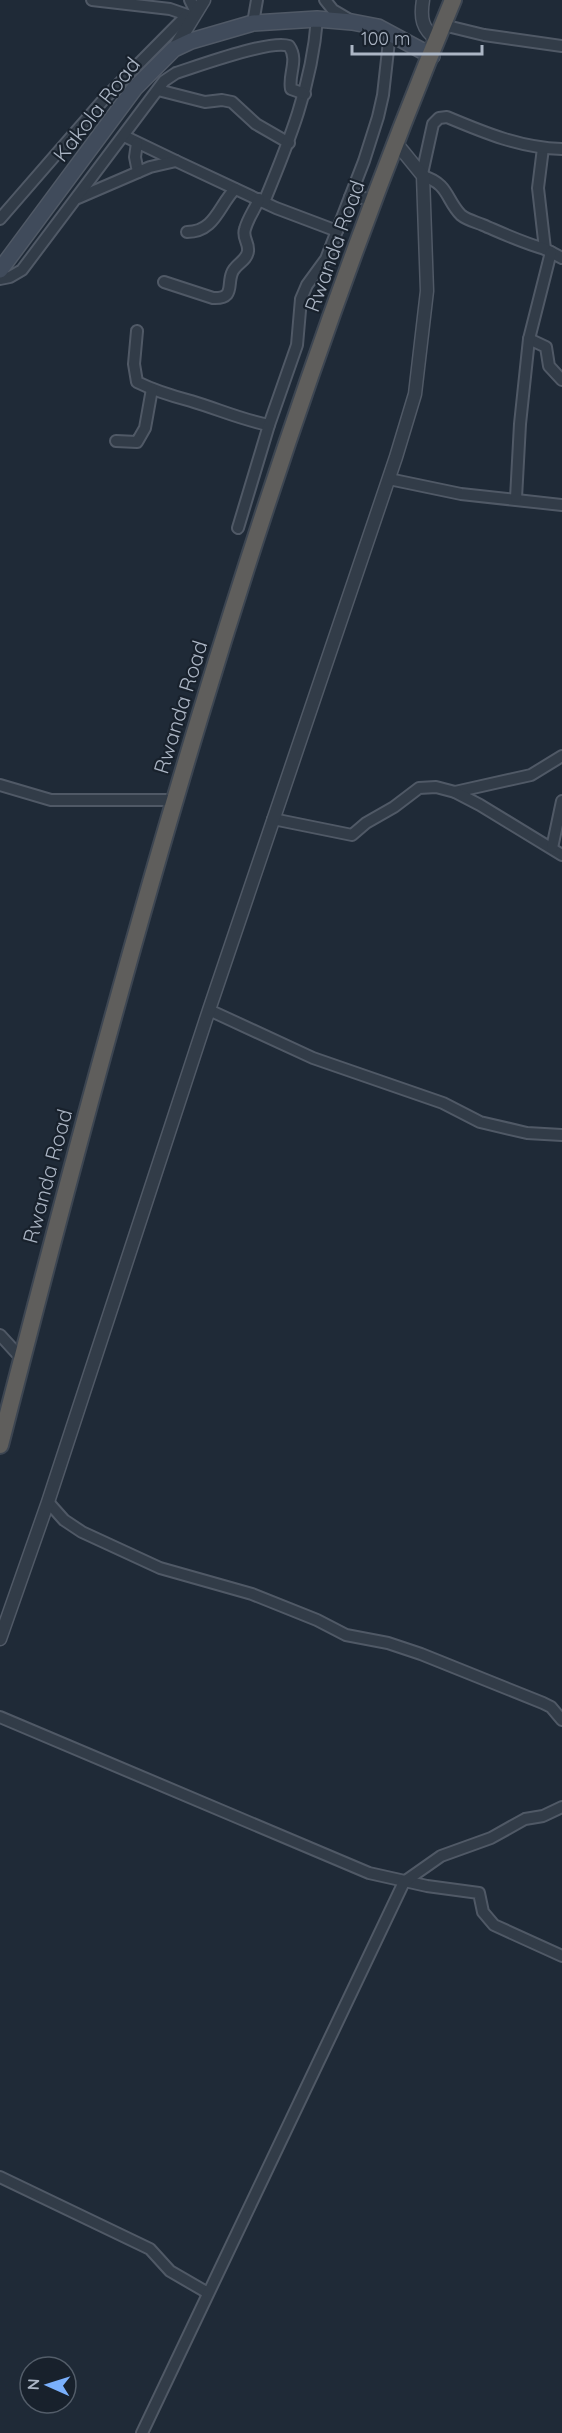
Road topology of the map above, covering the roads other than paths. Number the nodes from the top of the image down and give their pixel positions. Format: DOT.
graph roads {
  1 [pos="92,0"];
  2 [pos="190,0"];
  3 [pos="204,0"];
  4 [pos="258,0"];
  5 [pos="325,0"];
  6 [pos="423,0"];
  7 [pos="453,0"];
  8 [pos="192,15"];
  9 [pos="317,19"];
  10 [pos="352,22"];
  11 [pos="254,23"];
  12 [pos="443,25"];
  13 [pos="390,32"];
  14 [pos="562,46"];
  15 [pos="434,48"];
  16 [pos="174,49"];
  17 [pos="158,90"];
  18 [pos="305,94"];
  19 [pos="124,136"];
  20 [pos="136,143"];
  21 [pos="289,143"];
  22 [pos="397,144"];
  23 [pos="543,148"];
  24 [pos="562,149"];
  25 [pos="176,161"];
  26 [pos="138,172"];
  27 [pos="422,175"];
  28 [pos="236,189"];
  29 [pos="350,196"];
  30 [pos="76,198"];
  31 [pos="375,199"];
  32 [pos="262,200"];
  33 [pos="0,219"];
  34 [pos="338,231"];
  35 [pos="187,232"];
  36 [pos="548,250"];
  37 [pos="562,258"];
  38 [pos="0,270"];
  39 [pos="0,279"];
  40 [pos="164,282"];
  41 [pos="137,331"];
  42 [pos="529,339"];
  43 [pos="528,362"];
  44 [pos="549,366"];
  45 [pos="562,380"];
  46 [pos="152,389"];
  47 [pos="269,425"];
  48 [pos="116,441"];
  49 [pos="389,479"];
  50 [pos="516,498"];
  51 [pos="562,505"];
  52 [pos="238,528"];
  53 [pos="562,756"];
  54 [pos="0,785"];
  55 [pos="454,792"];
  56 [pos="174,800"];
  57 [pos="562,801"];
  58 [pos="273,819"];
  59 [pos="552,848"];
  60 [pos="562,855"];
  61 [pos="209,1010"];
  62 [pos="562,1135"];
  63 [pos="0,1335"];
  64 [pos="22,1359"];
  65 [pos="0,1445"];
  66 [pos="48,1502"];
  67 [pos="0,1639"];
  68 [pos="0,1717"];
  69 [pos="562,1720"];
  70 [pos="562,1807"];
  71 [pos="404,1882"];
  72 [pos="562,1956"];
  73 [pos="0,2177"];
  74 [pos="208,2292"];
  75 [pos="142,2433"];
  1 -- 8 [label="street"];
  2 -- 8 [label="street"];
  3 -- 8 [label="street"];
  4 -- 11 [label="street"];
  5 -- 10 [label="street"];
  6 -- 15 [label="street"];
  7 -- 12 [label="highway, Rwanda Road"];
  8 -- 16 [label="street"];
  8 -- 33 [label="street"];
  9 -- 10 [label="main road, Kakola Road"];
  9 -- 11 [label="main road, Kakola Road"];
  9 -- 18 [label="street"];
  10 -- 13 [label="main road, Kakola Road"];
  11 -- 16 [label="main road, Kakola Road"];
  12 -- 14 [label="street"];
  12 -- 15 [label="highway, Rwanda Road"];
  13 -- 15 [label="main road, Kakola Road"];
  13 -- 29 [label="street"];
  15 -- 22 [label="highway, Rwanda Road"];
  16 -- 38 [label="main road, Kakola Road"];
  17 -- 18 [label="street"];
  17 -- 19 [label="street"];
  17 -- 21 [label="street"];
  18 -- 21 [label="street"];
  19 -- 20 [label="street"];
  19 -- 30 [label="street"];
  20 -- 25 [label="street"];
  20 -- 26 [label="street"];
  21 -- 32 [label="street"];
  22 -- 27 [label="street"];
  22 -- 31 [label="highway, Rwanda Road"];
  23 -- 24 [label="street"];
  23 -- 27 [label="street"];
  23 -- 36 [label="street"];
  25 -- 26 [label="street"];
  25 -- 28 [label="street"];
  26 -- 30 [label="street"];
  27 -- 36 [label="street"];
  27 -- 49 [label="street"];
  28 -- 32 [label="street"];
  28 -- 35 [label="street"];
  29 -- 31 [label="street"];
  29 -- 34 [label="street"];
  30 -- 39 [label="street"];
  31 -- 56 [label="highway, Rwanda Road"];
  32 -- 34 [label="street"];
  32 -- 40 [label="street"];
  34 -- 47 [label="street"];
  36 -- 37 [label="street"];
  36 -- 42 [label="street"];
  41 -- 46 [label="street"];
  42 -- 43 [label="street"];
  42 -- 44 [label="street"];
  43 -- 44 [label="street"];
  43 -- 50 [label="street"];
  44 -- 45 [label="street"];
  46 -- 47 [label="street"];
  46 -- 48 [label="street"];
  47 -- 52 [label="street"];
  49 -- 50 [label="street"];
  49 -- 58 [label="street"];
  50 -- 51 [label="street"];
  53 -- 55 [label="street"];
  54 -- 56 [label="street"];
  55 -- 58 [label="street"];
  55 -- 59 [label="street"];
  56 -- 64 [label="highway, Rwanda Road"];
  57 -- 59 [label="street"];
  58 -- 61 [label="street"];
  59 -- 60 [label="street"];
  61 -- 62 [label="street"];
  61 -- 66 [label="street"];
  63 -- 64 [label="street"];
  64 -- 65 [label="highway, Rwanda Road"];
  66 -- 67 [label="street"];
  66 -- 69 [label="street"];
  68 -- 71 [label="street"];
  70 -- 71 [label="street"];
  71 -- 72 [label="street"];
  71 -- 74 [label="street"];
  73 -- 74 [label="street"];
  74 -- 75 [label="street"];
}
